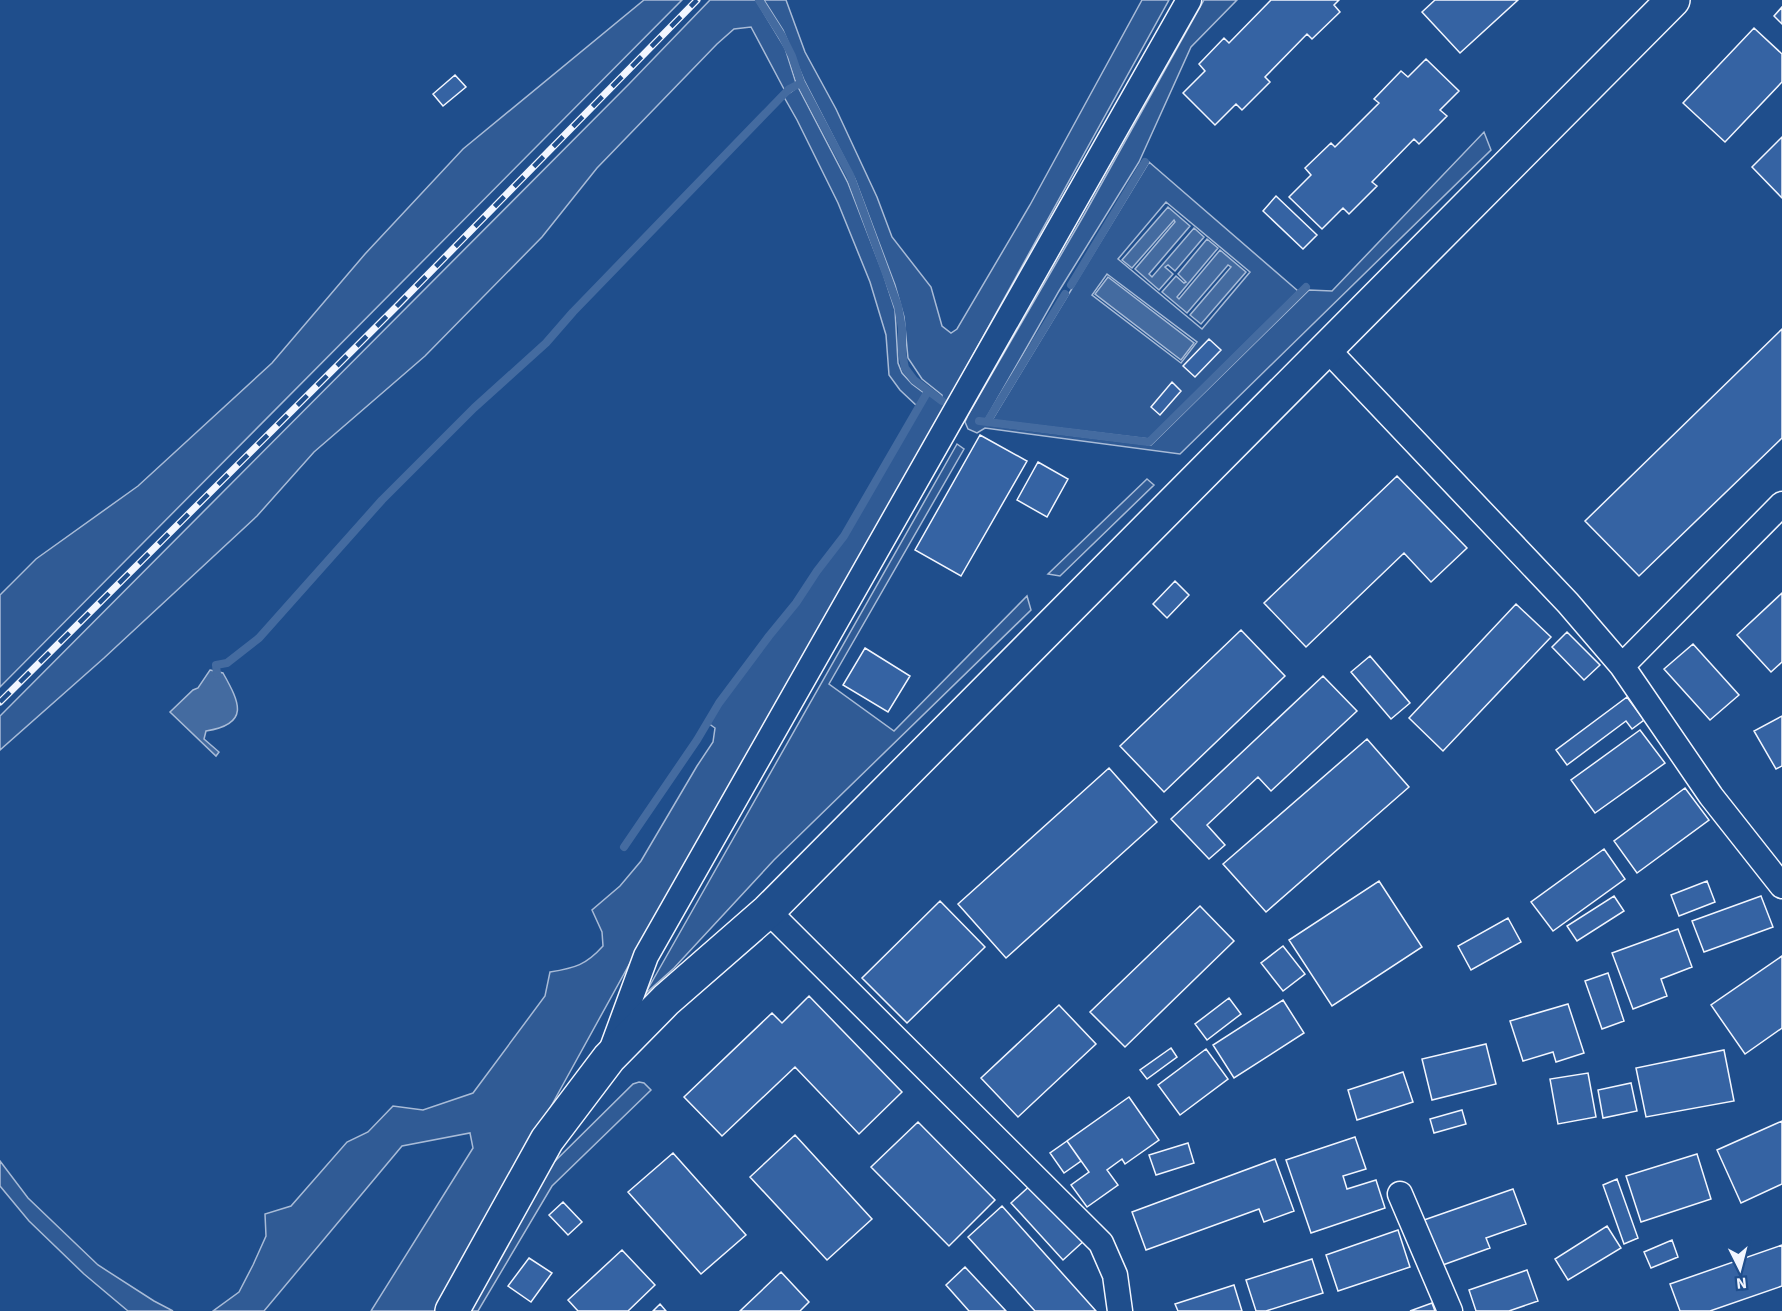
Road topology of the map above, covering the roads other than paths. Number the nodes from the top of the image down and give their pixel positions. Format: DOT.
graph roads {
  1 [pos="1189,0"];
  2 [pos="1673,0"];
  3 [pos="1327,349"];
  4 [pos="1782,504"];
  5 [pos="1622,666"];
  6 [pos="1782,886"];
  7 [pos="768,911"];
  8 [pos="609,1058"];
  9 [pos="1400,1194"];
  10 [pos="452,1311"];
  11 [pos="1120,1311"];
  12 [pos="1450,1311"];
  1 -- 8 [label="street"];
  2 -- 3 [label="main road"];
  3 -- 5 [label="street"];
  3 -- 7 [label="main road"];
  4 -- 5 [label="street"];
  5 -- 6 [label="street"];
  7 -- 8 [label="main road"];
  7 -- 11 [label="street"];
  8 -- 10 [label="main road"];
  9 -- 12 [label="street"];
}
